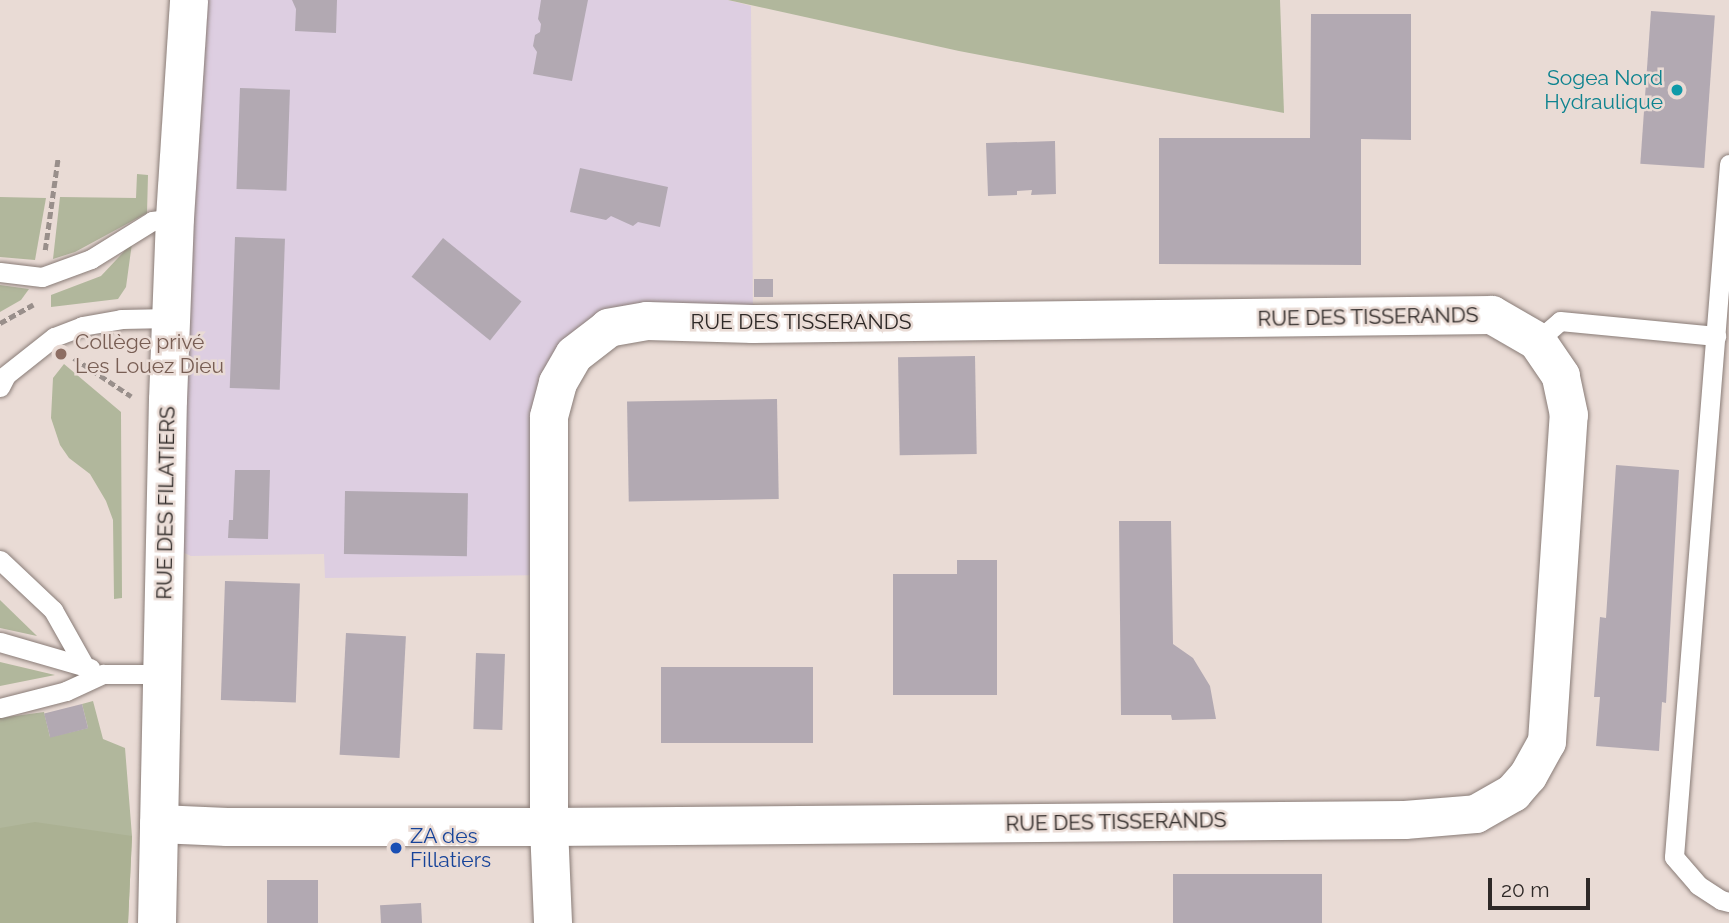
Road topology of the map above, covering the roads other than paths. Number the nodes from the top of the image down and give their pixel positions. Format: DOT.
graph roads {
  1 [pos="189,0"];
  2 [pos="1729,164"];
  3 [pos="175,218"];
  4 [pos="0,272"];
  5 [pos="171,318"];
  6 [pos="1716,336"];
  7 [pos="1536,341"];
  8 [pos="0,387"];
  9 [pos="0,560"];
  10 [pos="0,642"];
  11 [pos="84,665"];
  12 [pos="103,674"];
  13 [pos="163,674"];
  14 [pos="0,708"];
  15 [pos="159,824"];
  16 [pos="549,827"];
  17 [pos="1729,902"];
  18 [pos="157,923"];
  19 [pos="553,923"];
  1 -- 3 [label="street, RUE DES FILATIERS"];
  2 -- 6 [label="lane"];
  3 -- 4 [label="lane"];
  3 -- 5 [label="street, RUE DES FILATIERS"];
  5 -- 8 [label="lane"];
  5 -- 13 [label="street, RUE DES FILATIERS"];
  6 -- 7 [label="lane"];
  6 -- 17 [label="lane"];
  7 -- 16 [label="street, RUE DES TISSERANDS"];
  7 -- 16 [label="street, RUE DES TISSERANDS"];
  9 -- 11 [label="lane"];
  10 -- 11 [label="lane"];
  11 -- 12 [label="lane"];
  12 -- 13 [label="lane"];
  12 -- 14 [label="lane"];
  13 -- 15 [label="street, RUE DES FILATIERS"];
  15 -- 16 [label="street, RUE DES TISSERANDS"];
  15 -- 18 [label="street, RUE DES FILATIERS"];
  16 -- 19 [label="street, RUE DES TISSERANDS"];
}
